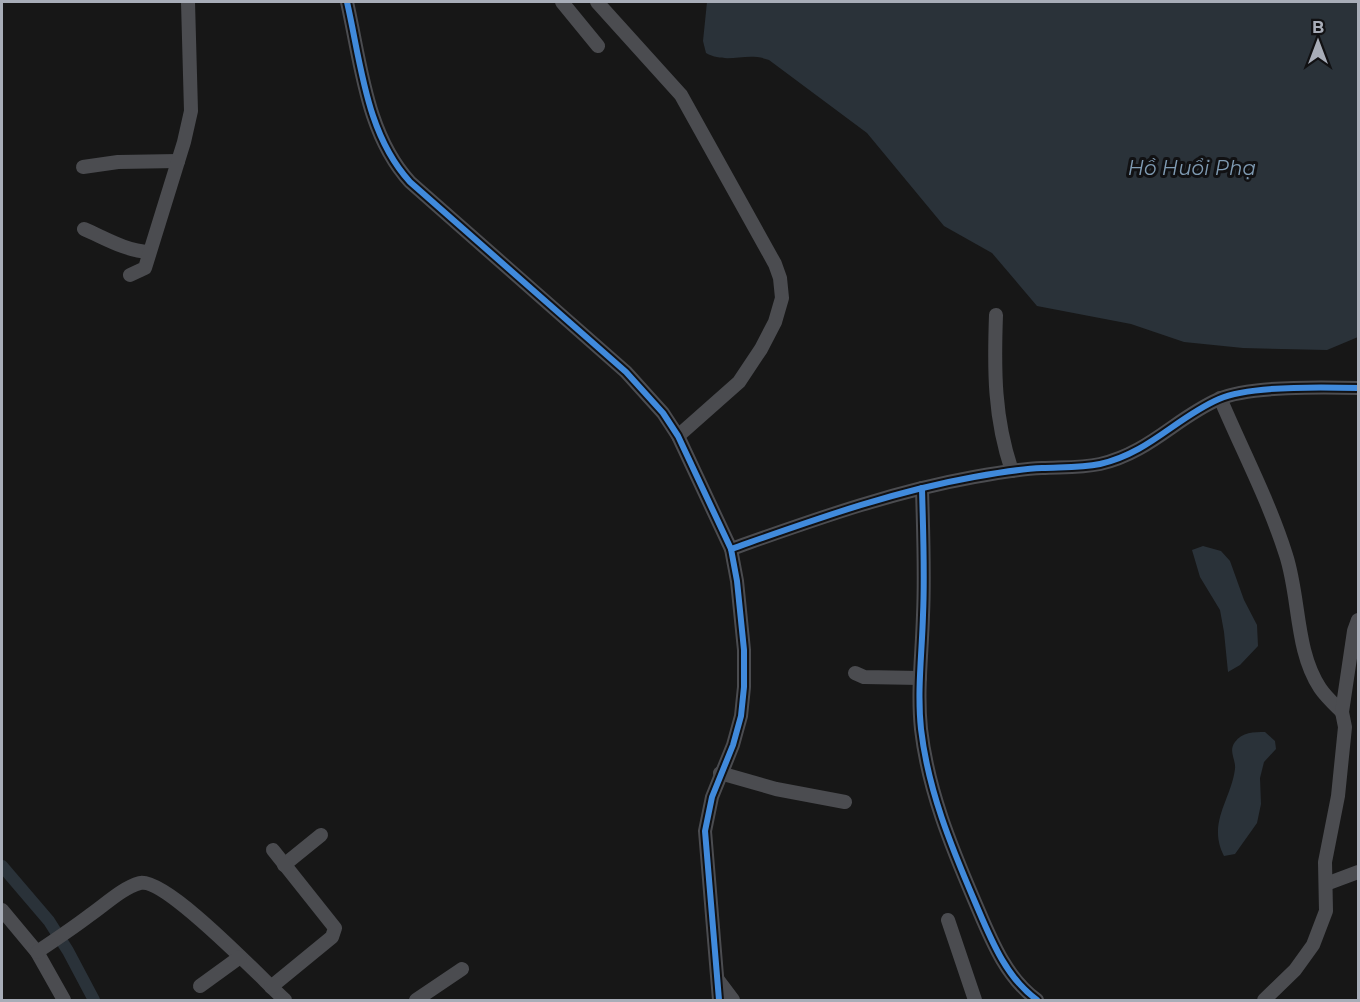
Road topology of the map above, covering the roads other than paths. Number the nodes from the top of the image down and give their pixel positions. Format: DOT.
graph roads {
  1 [pos="188,2"];
  2 [pos="347,2"];
  3 [pos="562,2"];
  4 [pos="597,2"];
  5 [pos="598,46"];
  6 [pos="178,161"];
  7 [pos="83,167"];
  8 [pos="84,229"];
  9 [pos="149,252"];
  10 [pos="130,275"];
  11 [pos="996,315"];
  12 [pos="1359,388"];
  13 [pos="1220,398"];
  14 [pos="678,436"];
  15 [pos="1012,471"];
  16 [pos="922,488"];
  17 [pos="731,549"];
  18 [pos="1359,620"];
  19 [pos="855,673"];
  20 [pos="920,678"];
  21 [pos="1342,712"];
  22 [pos="720,773"];
  23 [pos="845,802"];
  24 [pos="321,835"];
  25 [pos="273,850"];
  26 [pos="284,865"];
  27 [pos="1359,872"];
  28 [pos="1326,884"];
  29 [pos="2,910"];
  30 [pos="948,920"];
  31 [pos="37,952"];
  32 [pos="240,957"];
  33 [pos="462,969"];
  34 [pos="718,980"];
  35 [pos="200,987"];
  36 [pos="271,987"];
  37 [pos="64,1000"];
  38 [pos="285,1000"];
  39 [pos="416,1000"];
  40 [pos="719,1000"];
  41 [pos="733,1000"];
  42 [pos="975,1000"];
  43 [pos="1037,1000"];
  44 [pos="1264,1000"];
  1 -- 6 [label="street"];
  2 -- 14 [label="street"];
  3 -- 5 [label="street"];
  4 -- 14 [label="street"];
  6 -- 7 [label="street"];
  6 -- 9 [label="street"];
  8 -- 9 [label="street"];
  9 -- 10 [label="street"];
  11 -- 15 [label="street"];
  12 -- 13 [label="street"];
  13 -- 15 [label="street"];
  13 -- 21 [label="street"];
  14 -- 17 [label="street"];
  15 -- 16 [label="street"];
  16 -- 17 [label="street"];
  16 -- 20 [label="street"];
  17 -- 22 [label="street"];
  18 -- 21 [label="street"];
  19 -- 20 [label="street"];
  20 -- 43 [label="street"];
  21 -- 28 [label="street"];
  22 -- 23 [label="street"];
  22 -- 34 [label="street"];
  24 -- 26 [label="street"];
  25 -- 26 [label="street"];
  26 -- 36 [label="street"];
  27 -- 28 [label="street"];
  28 -- 44 [label="street"];
  29 -- 31 [label="street"];
  30 -- 42 [label="street"];
  31 -- 32 [label="street"];
  31 -- 37 [label="street"];
  32 -- 35 [label="street"];
  32 -- 36 [label="street"];
  33 -- 39 [label="street"];
  34 -- 40 [label="street"];
  34 -- 41 [label="street"];
  36 -- 38 [label="street"];
}
